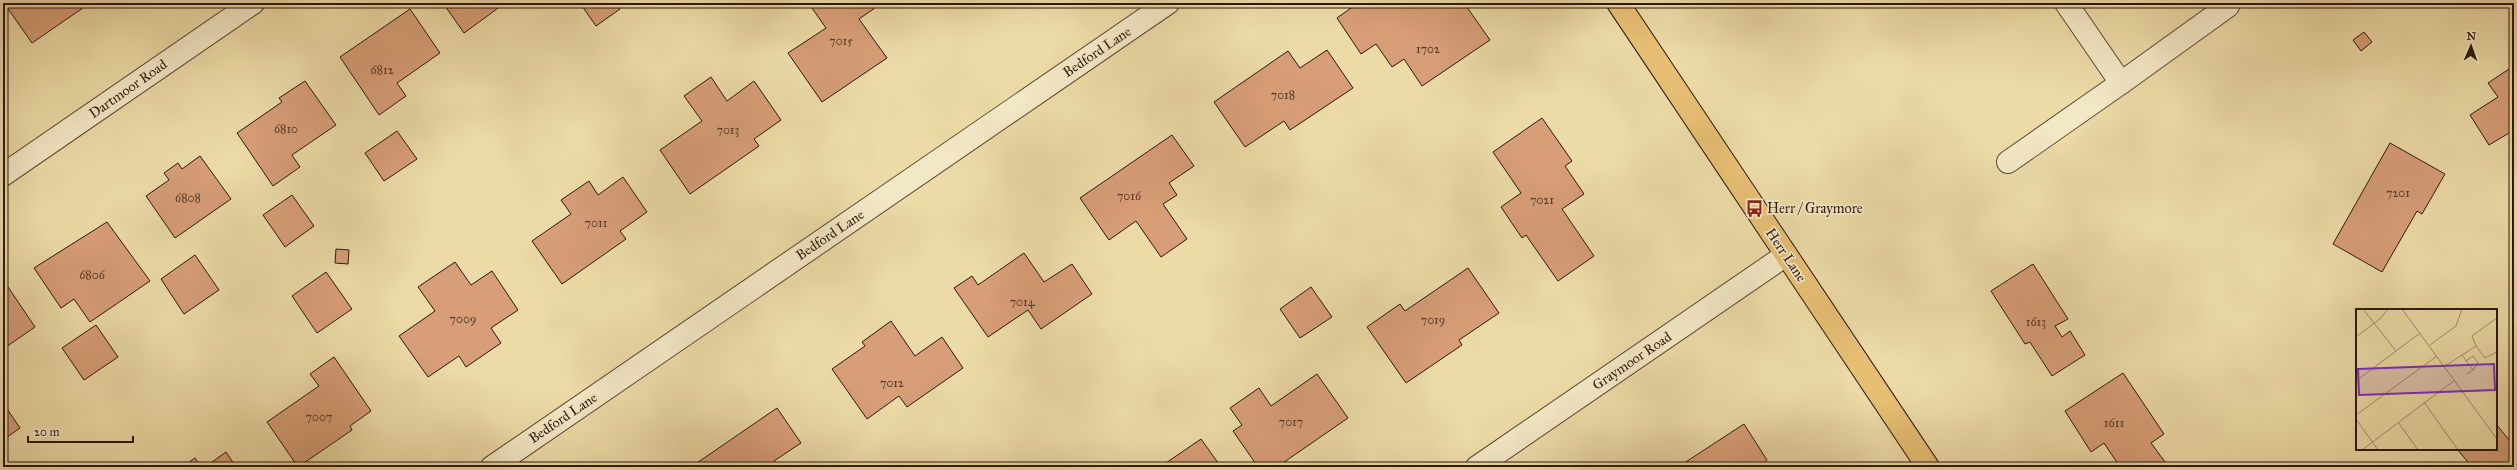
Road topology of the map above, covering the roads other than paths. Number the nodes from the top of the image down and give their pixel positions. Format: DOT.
graph roads {
  1 [pos="253,3"];
  2 [pos="1168,3"];
  3 [pos="1618,3"];
  4 [pos="2066,3"];
  5 [pos="2229,3"];
  6 [pos="2122,83"];
  7 [pos="2008,162"];
  8 [pos="3,175"];
  9 [pos="1786,255"];
  10 [pos="492,467"];
  11 [pos="1477,467"];
  12 [pos="1928,467"];
  1 -- 8 [label="street, Dartmoor Road"];
  2 -- 10 [label="street, Bedford Lane"];
  3 -- 9 [label="main road, Herr Lane"];
  4 -- 6 [label="street"];
  5 -- 6 [label="street"];
  6 -- 7 [label="street"];
  9 -- 11 [label="street, Graymoor Road"];
  9 -- 12 [label="main road, Herr Lane"];
}
